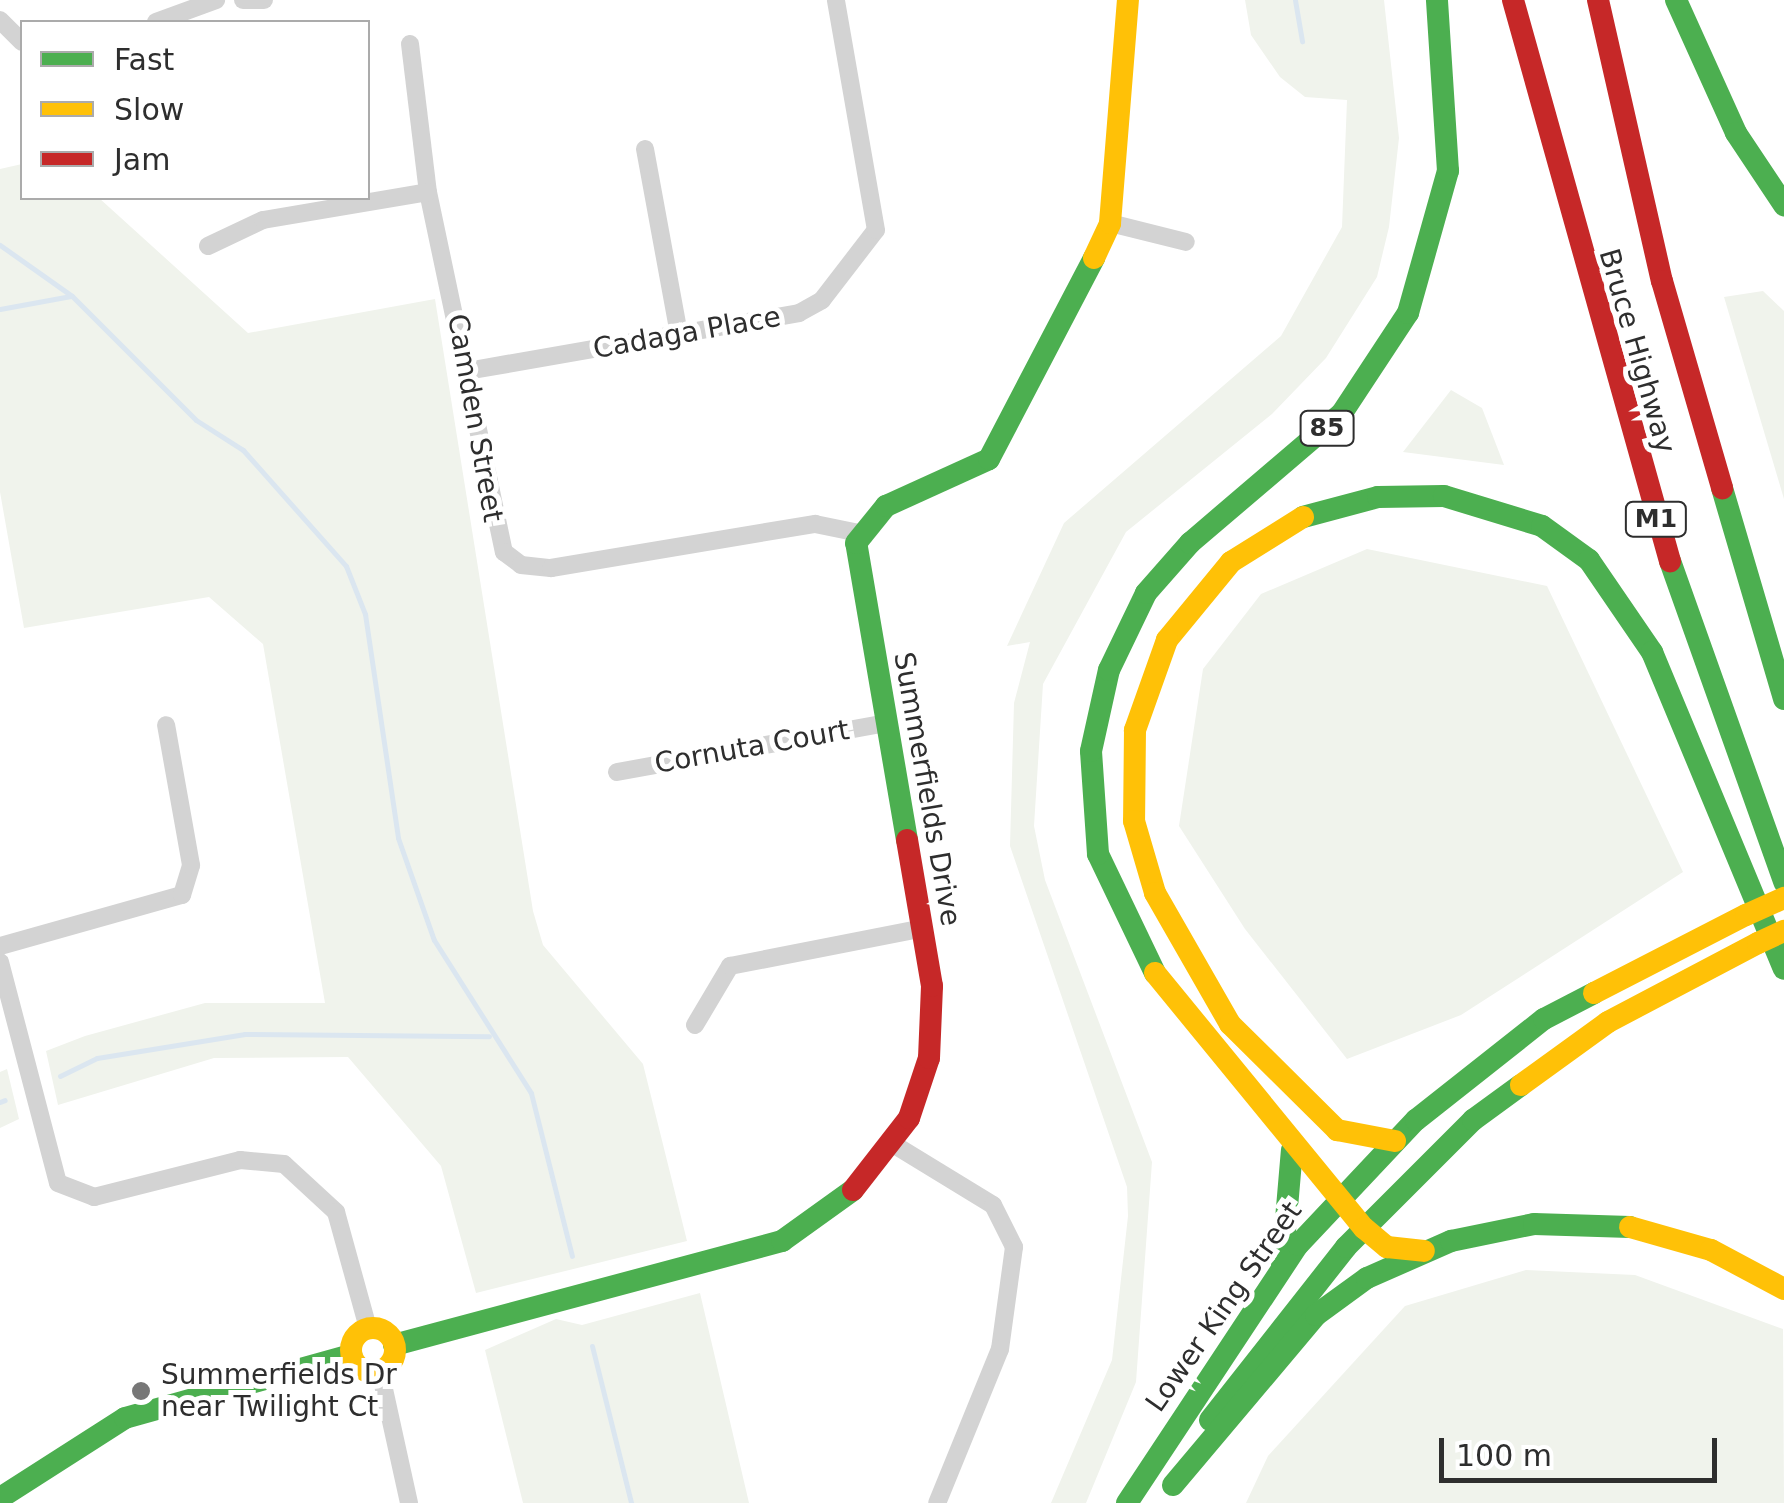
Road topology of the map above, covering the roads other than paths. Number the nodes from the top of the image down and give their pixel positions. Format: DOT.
graph roads {
  1 [pos="216,0"];
  2 [pos="243,0"];
  3 [pos="264,0"];
  4 [pos="836,0"];
  5 [pos="1128,0"];
  6 [pos="1437,0"];
  7 [pos="1512,0"];
  8 [pos="1598,0"];
  9 [pos="1676,0"];
  10 [pos="0,20"];
  11 [pos="161,20"];
  12 [pos="20,40"];
  13 [pos="410,44"];
  14 [pos="645,149"];
  15 [pos="428,192"];
  16 [pos="1784,205"];
  17 [pos="1110,223"];
  18 [pos="1186,242"];
  19 [pos="208,246"];
  20 [pos="679,334"];
  21 [pos="467,372"];
  22 [pos="858,533"];
  23 [pos="1784,699"];
  24 [pos="887,723"];
  25 [pos="166,724"];
  26 [pos="616,772"];
  27 [pos="1784,882"];
  28 [pos="1784,898"];
  29 [pos="923,928"];
  30 [pos="1784,931"];
  31 [pos="0,946"];
  32 [pos="0,962"];
  33 [pos="1784,968"];
  34 [pos="694,1024"];
  35 [pos="1395,1141"];
  36 [pos="893,1144"];
  37 [pos="1292,1150"];
  38 [pos="1338,1199"];
  39 [pos="1364,1228"];
  40 [pos="1424,1251"];
  41 [pos="1282,1266"];
  42 [pos="1784,1290"];
  43 [pos="368,1328"];
  44 [pos="394,1344"];
  45 [pos="351,1355"];
  46 [pos="380,1371"];
  47 [pos="1167,1494"];
  48 [pos="1,1495"];
  49 [pos="410,1503"];
  50 [pos="937,1503"];
  51 [pos="1128,1503"];
  1 -- 11 [label="street"];
  2 -- 3 [label="street"];
  4 -- 20 [label="street, Cadaga Place"];
  5 -- 17 [label="main road"];
  6 -- 37 [label="main road, 85"];
  7 -- 27 [label="main road, Bruce Highway / M1"];
  8 -- 23 [label="main road, Bruce Highway / M1"];
  9 -- 16 [label="main road"];
  10 -- 12 [label="street"];
  13 -- 15 [label="street, Camden Street"];
  14 -- 20 [label="street"];
  15 -- 19 [label="street"];
  15 -- 21 [label="street, Camden Street"];
  17 -- 18 [label="street"];
  17 -- 22 [label="main road"];
  20 -- 21 [label="street, Cadaga Place"];
  21 -- 22 [label="street, Camden Street"];
  22 -- 24 [label="main road, Summerfields Drive"];
  24 -- 26 [label="street, Cornuta Court"];
  24 -- 29 [label="main road, Summerfields Drive"];
  25 -- 31 [label="street"];
  28 -- 35 [label="main road, Lower King Street, bridge"];
  29 -- 34 [label="street"];
  29 -- 36 [label="main road, Summerfields Drive"];
  30 -- 39 [label="main road, Lower King Street, bridge"];
  32 -- 43 [label="street"];
  33 -- 35 [label="main road"];
  35 -- 38 [label="main road, Lower King Street"];
  36 -- 44 [label="main road, Summerfields Drive"];
  36 -- 50 [label="street"];
  37 -- 38 [label="main road, 85"];
  37 -- 41 [label="main road"];
  38 -- 39 [label="main road, 85"];
  38 -- 41 [label="main road, Lower King Street"];
  39 -- 40 [label="main road"];
  39 -- 47 [label="main road, Lower King Street"];
  40 -- 42 [label="main road"];
  40 -- 47 [label="main road"];
  41 -- 51 [label="main road, Lower King Street"];
  43 -- 44 [label="main road"];
  43 -- 45 [label="main road"];
  44 -- 46 [label="main road"];
  45 -- 46 [label="main road"];
  45 -- 48 [label="main road"];
  46 -- 49 [label="street"];
}
